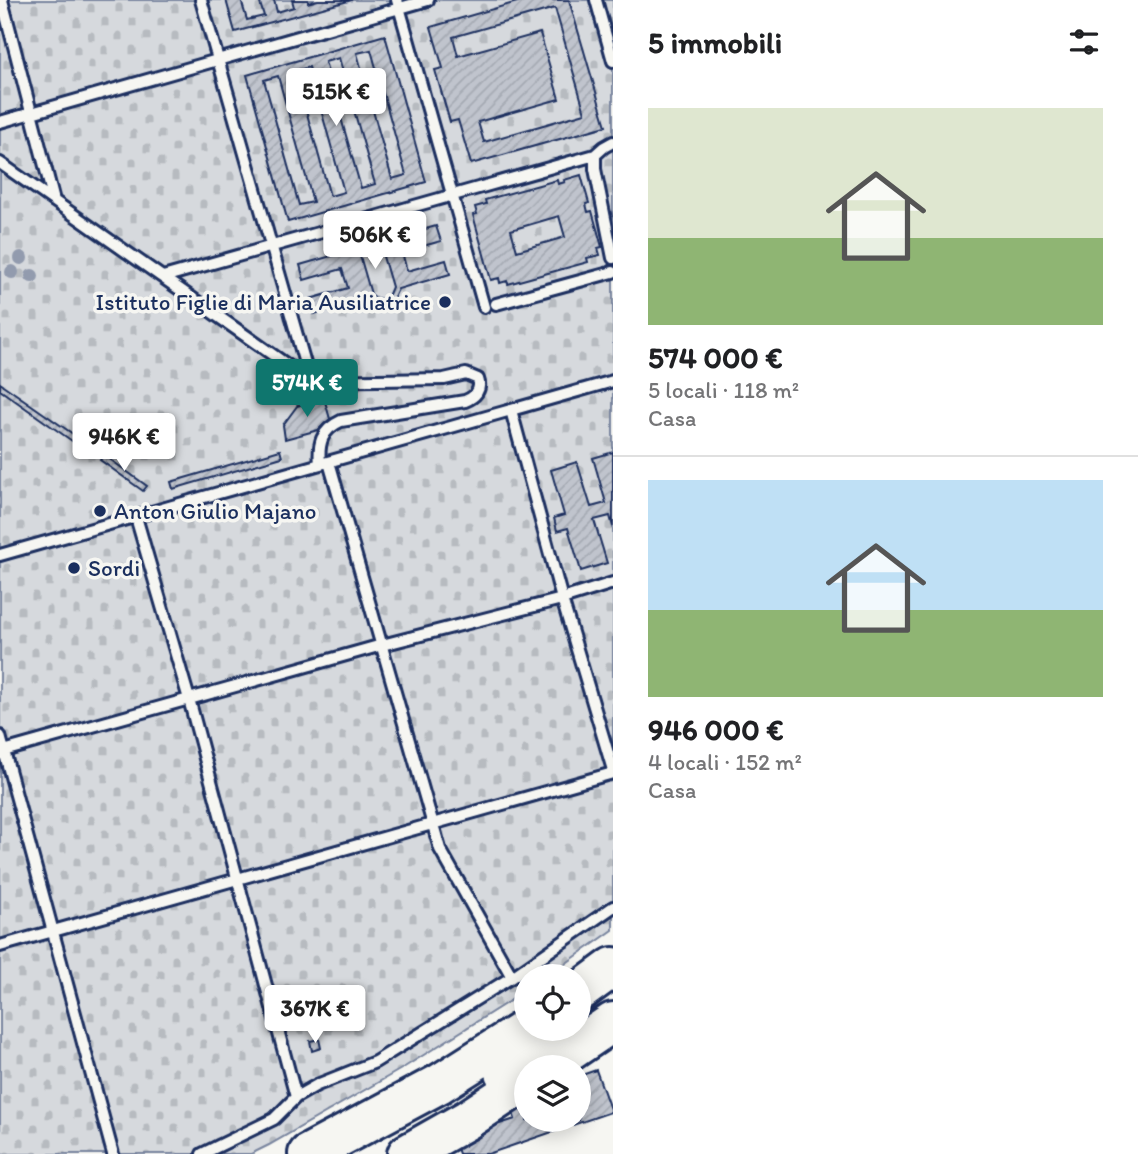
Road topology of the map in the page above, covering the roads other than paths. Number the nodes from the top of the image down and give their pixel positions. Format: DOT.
graph roads {
  1 [pos="2,0"];
  2 [pos="201,0"];
  3 [pos="428,0"];
  4 [pos="596,0"];
  5 [pos="398,4"];
  6 [pos="218,61"];
  7 [pos="613,61"];
  8 [pos="32,113"];
  9 [pos="0,122"];
  10 [pos="613,142"];
  11 [pos="596,155"];
  12 [pos="0,163"];
  13 [pos="452,194"];
  14 [pos="54,201"];
  15 [pos="270,246"];
  16 [pos="613,258"];
  17 [pos="613,272"];
  18 [pos="163,277"];
  19 [pos="496,304"];
  20 [pos="484,307"];
  21 [pos="310,381"];
  22 [pos="613,381"];
  23 [pos="511,410"];
  24 [pos="324,463"];
  25 [pos="136,517"];
  26 [pos="0,555"];
  27 [pos="613,583"];
  28 [pos="562,600"];
  29 [pos="382,645"];
  30 [pos="188,699"];
  31 [pos="0,736"];
  32 [pos="2,751"];
  33 [pos="613,771"];
  34 [pos="432,825"];
  35 [pos="238,879"];
  36 [pos="613,906"];
  37 [pos="53,930"];
  38 [pos="0,946"];
  39 [pos="613,967"];
  40 [pos="512,977"];
  41 [pos="591,983"];
  42 [pos="613,997"];
  43 [pos="591,1013"];
  44 [pos="613,1022"];
  45 [pos="514,1036"];
  46 [pos="550,1041"];
  47 [pos="565,1055"];
  48 [pos="514,1089"];
  49 [pos="296,1097"];
  50 [pos="113,1154"];
  51 [pos="202,1154"];
  52 [pos="308,1154"];
  53 [pos="361,1154"];
  54 [pos="407,1154"];
  1 -- 8 [label="lane"];
  2 -- 6 [label="lane"];
  3 -- 5 [label="lane"];
  4 -- 7 [label="lane"];
  5 -- 6 [label="lane"];
  5 -- 13 [label="lane"];
  6 -- 8 [label="lane"];
  6 -- 15 [label="lane"];
  8 -- 9 [label="lane"];
  8 -- 14 [label="lane"];
  10 -- 11 [label="lane"];
  11 -- 13 [label="lane"];
  11 -- 16 [label="lane"];
  12 -- 14 [label="lane"];
  13 -- 15 [label="lane"];
  13 -- 20 [label="lane"];
  14 -- 18 [label="lane"];
  15 -- 18 [label="lane"];
  15 -- 21 [label="lane"];
  17 -- 19 [label="lane"];
  18 -- 21 [label="lane"];
  21 -- 24 [label="lane"];
  22 -- 23 [label="lane"];
  23 -- 24 [label="lane"];
  23 -- 28 [label="lane"];
  24 -- 25 [label="lane"];
  24 -- 29 [label="lane"];
  25 -- 26 [label="lane"];
  25 -- 30 [label="lane"];
  27 -- 28 [label="lane"];
  28 -- 29 [label="lane"];
  28 -- 33 [label="lane"];
  29 -- 30 [label="lane"];
  29 -- 34 [label="lane"];
  30 -- 32 [label="lane"];
  30 -- 35 [label="lane"];
  31 -- 32 [label="lane"];
  32 -- 37 [label="lane"];
  33 -- 34 [label="lane"];
  34 -- 35 [label="lane"];
  34 -- 40 [label="lane"];
  35 -- 37 [label="lane"];
  35 -- 49 [label="lane"];
  36 -- 40 [label="lane"];
  37 -- 38 [label="lane"];
  37 -- 50 [label="lane"];
  39 -- 41 [label="highway"];
  40 -- 49 [label="lane"];
  42 -- 43 [label="highway"];
  44 -- 47 [label="highway"];
  45 -- 52 [label="highway"];
  46 -- 53 [label="highway"];
  48 -- 54 [label="highway"];
  49 -- 51 [label="lane"];
}
